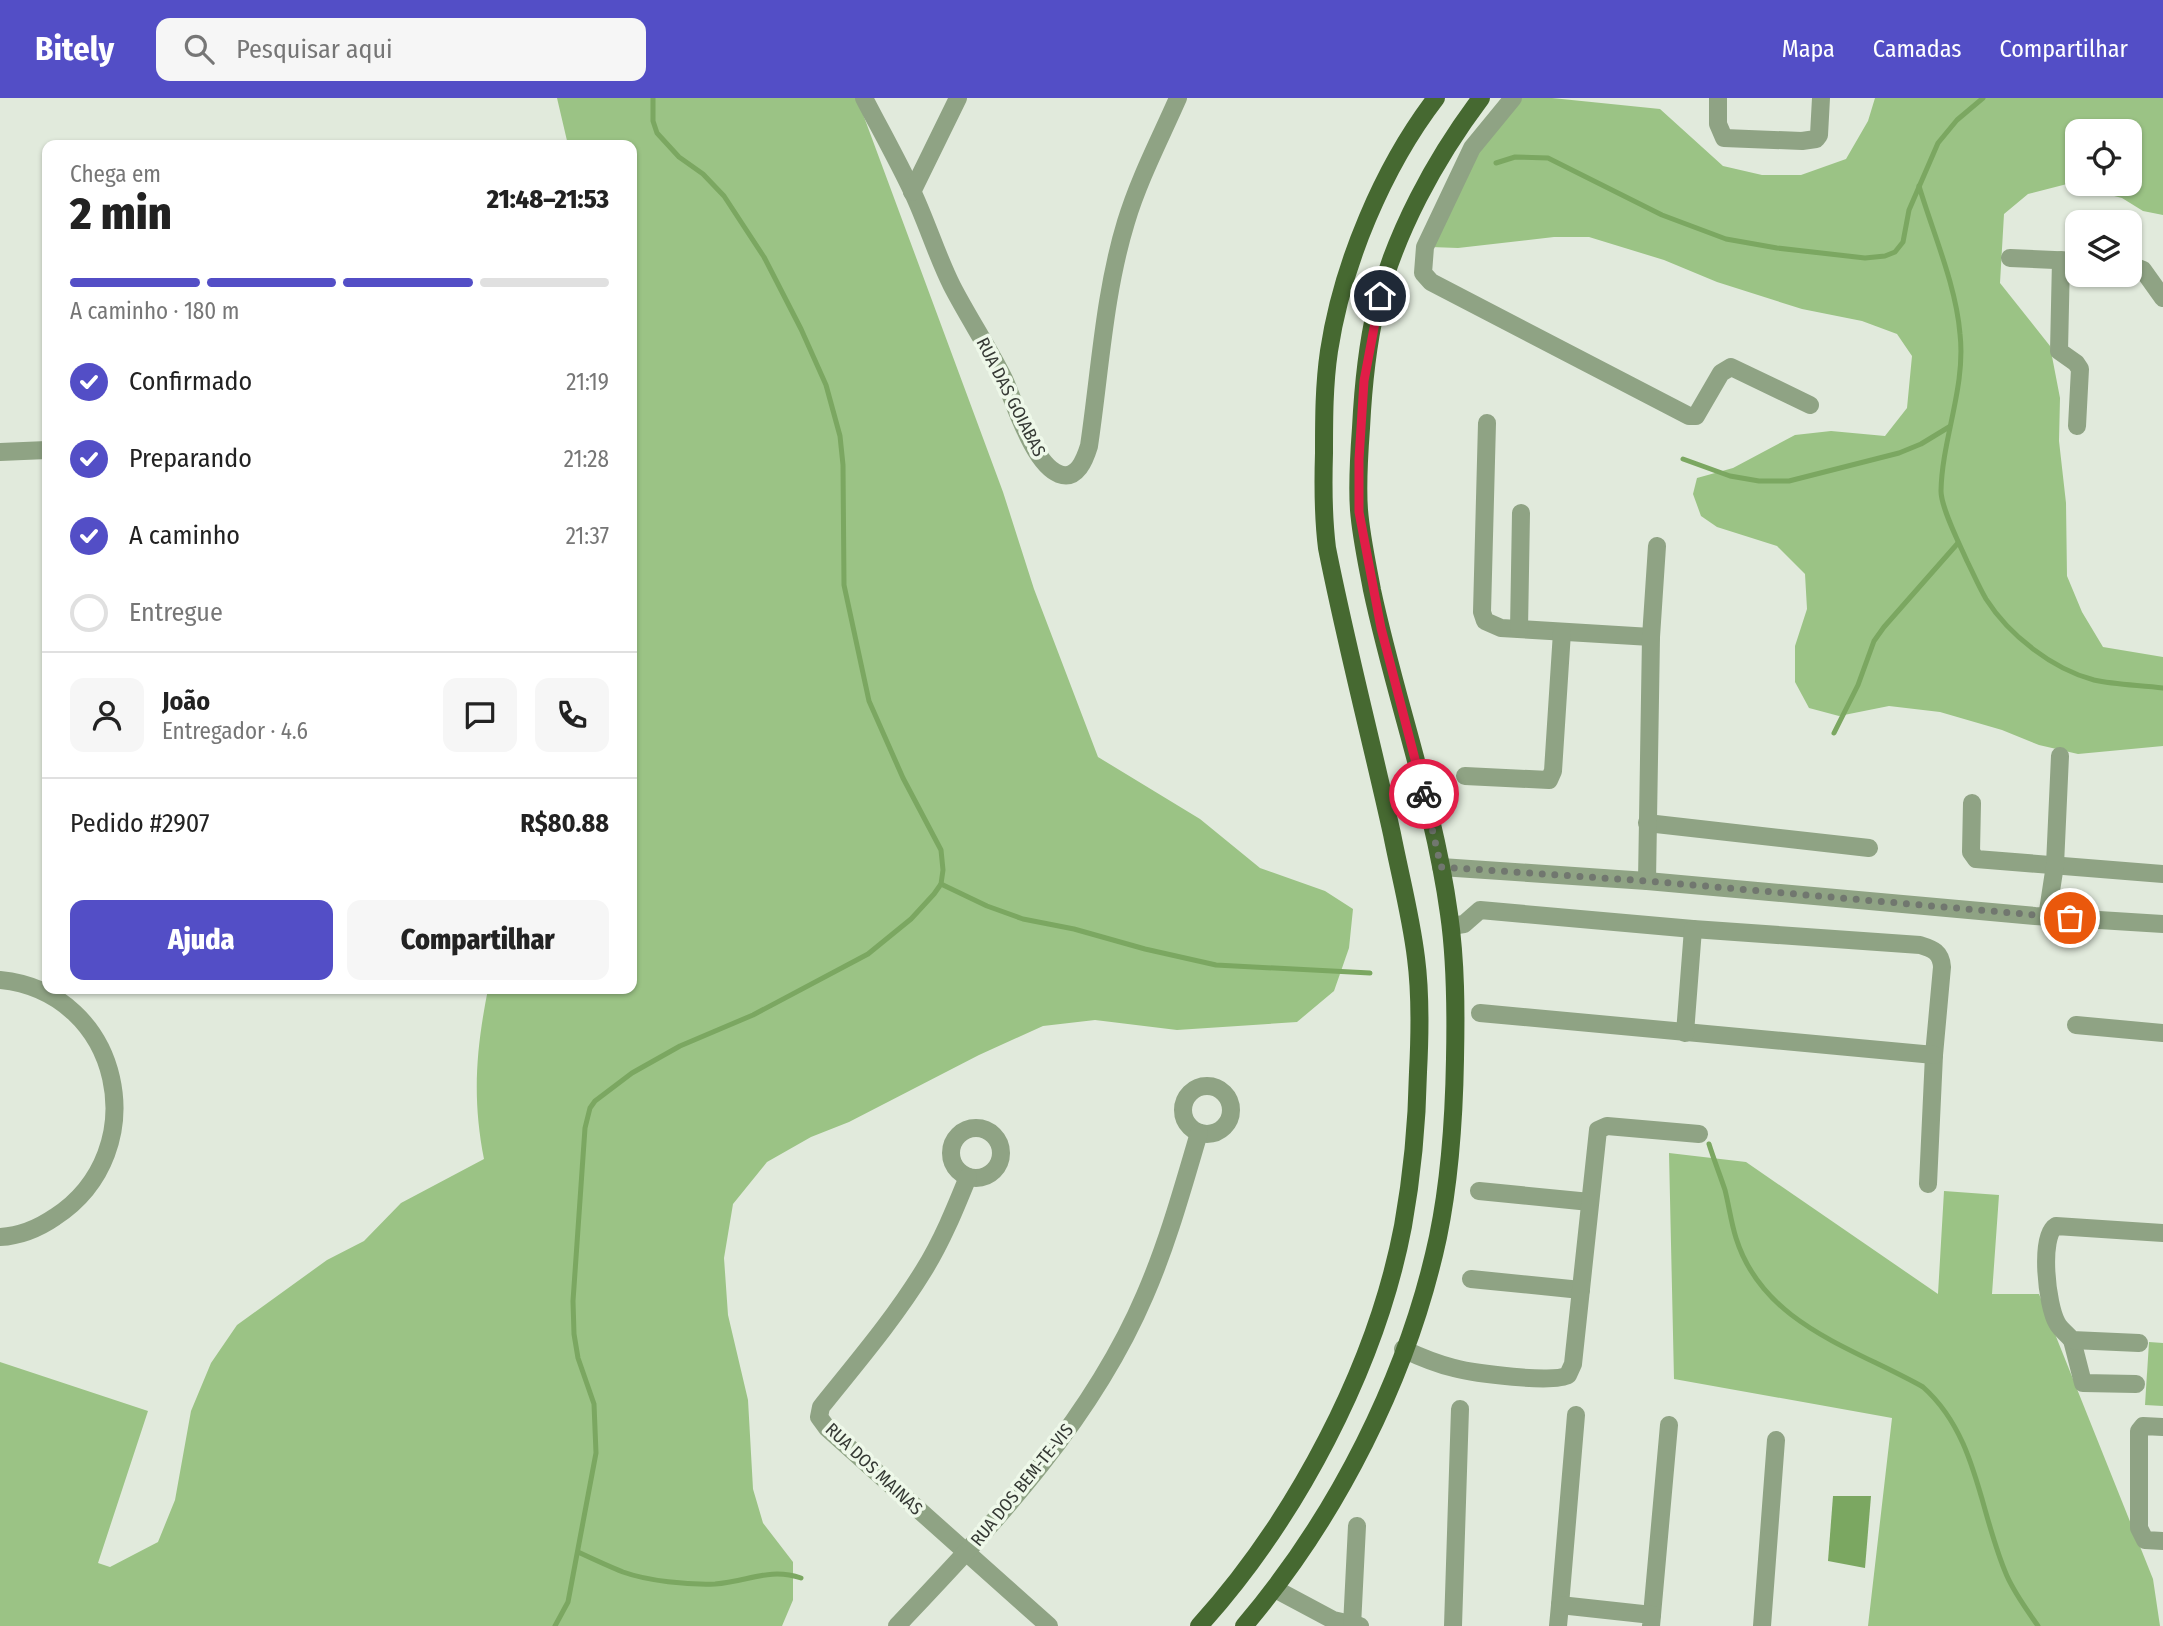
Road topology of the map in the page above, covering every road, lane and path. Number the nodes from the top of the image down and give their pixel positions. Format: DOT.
graph roads {
  1 [pos="864,98"];
  2 [pos="958,98"];
  3 [pos="1178,98"];
  4 [pos="1436,98"];
  5 [pos="1481,98"];
  6 [pos="1513,98"];
  7 [pos="1718,98"];
  8 [pos="1821,98"];
  9 [pos="912,192"];
  10 [pos="2010,258"];
  11 [pos="2065,261"];
  12 [pos="2142,270"];
  13 [pos="2066,287"];
  14 [pos="2163,298"];
  15 [pos="1810,405"];
  16 [pos="1487,423"];
  17 [pos="2077,425"];
  18 [pos="42,450"];
  19 [pos="0,452"];
  20 [pos="1521,513"];
  21 [pos="1657,546"];
  22 [pos="1518,629"];
  23 [pos="1562,632"];
  24 [pos="1651,637"];
  25 [pos="2060,755"];
  26 [pos="1465,776"];
  27 [pos="1972,803"];
  28 [pos="1647,823"];
  29 [pos="1869,848"];
  30 [pos="2054,865"];
  31 [pos="1441,867"];
  32 [pos="2163,874"];
  33 [pos="1647,881"];
  34 [pos="2047,917"];
  35 [pos="2163,924"];
  36 [pos="1451,926"];
  37 [pos="1693,929"];
  38 [pos="0,980"];
  39 [pos="42,992"];
  40 [pos="48,994"];
  41 [pos="1480,1013"];
  42 [pos="2076,1025"];
  43 [pos="2163,1033"];
  44 [pos="1685,1034"];
  45 [pos="1934,1055"];
  46 [pos="1199,1133"];
  47 [pos="1699,1134"];
  48 [pos="968,1177"];
  49 [pos="1928,1184"];
  50 [pos="1479,1191"];
  51 [pos="1590,1202"];
  52 [pos="2163,1233"];
  53 [pos="0,1237"];
  54 [pos="1471,1279"];
  55 [pos="1581,1290"];
  56 [pos="2072,1340"];
  57 [pos="2138,1343"];
  58 [pos="1403,1349"];
  59 [pos="2137,1384"];
  60 [pos="1460,1409"];
  61 [pos="1576,1416"];
  62 [pos="1668,1425"];
  63 [pos="2163,1427"];
  64 [pos="1776,1440"];
  65 [pos="1357,1526"];
  66 [pos="2163,1541"];
  67 [pos="966,1553"];
  68 [pos="1275,1589"];
  69 [pos="1560,1605"];
  70 [pos="1652,1621"];
  71 [pos="897,1626"];
  72 [pos="1049,1626"];
  73 [pos="1199,1626"];
  74 [pos="1244,1626"];
  75 [pos="1352,1626"];
  76 [pos="1360,1626"];
  77 [pos="1453,1626"];
  78 [pos="1558,1626"];
  79 [pos="1762,1626"];
  1 -- 9 [label="street, RUA DAS GOIABAS"];
  2 -- 9 [label="street"];
  3 -- 9 [label="street, RUA DAS GOIABAS"];
  4 -- 73 [label="main road"];
  5 -- 31 [label="main road"];
  6 -- 15 [label="street"];
  7 -- 8 [label="street"];
  10 -- 11 [label="street"];
  12 -- 14 [label="street"];
  13 -- 17 [label="street"];
  16 -- 22 [label="street"];
  18 -- 19 [label="street"];
  20 -- 22 [label="street"];
  21 -- 24 [label="street"];
  22 -- 23 [label="street"];
  23 -- 24 [label="street"];
  23 -- 26 [label="street"];
  24 -- 28 [label="street"];
  25 -- 30 [label="street"];
  27 -- 30 [label="street"];
  28 -- 29 [label="street"];
  28 -- 33 [label="street"];
  30 -- 32 [label="street"];
  30 -- 34 [label="street"];
  31 -- 33 [label="street"];
  31 -- 36 [label="main road"];
  33 -- 34 [label="street"];
  34 -- 35 [label="street"];
  36 -- 37 [label="street"];
  36 -- 58 [label="main road"];
  37 -- 44 [label="street"];
  37 -- 45 [label="street"];
  38 -- 39 [label="street"];
  40 -- 53 [label="street"];
  41 -- 44 [label="street"];
  42 -- 43 [label="street"];
  44 -- 45 [label="street"];
  45 -- 49 [label="street"];
  46 -- 67 [label="street, RUA DOS BEM-TE-VIS"];
  47 -- 51 [label="street"];
  48 -- 67 [label="street, RUA DOS MAINAS"];
  50 -- 51 [label="street"];
  51 -- 55 [label="street"];
  52 -- 56 [label="street"];
  54 -- 55 [label="street"];
  55 -- 58 [label="street"];
  56 -- 57 [label="street"];
  56 -- 59 [label="street"];
  58 -- 68 [label="main road"];
  60 -- 77 [label="street"];
  61 -- 69 [label="street"];
  62 -- 70 [label="street"];
  63 -- 66 [label="street"];
  64 -- 79 [label="street"];
  65 -- 75 [label="street"];
  67 -- 71 [label="street, RUA DOS BEM-TE-VIS"];
  67 -- 72 [label="street, RUA DOS MAINAS"];
  68 -- 74 [label="main road"];
  68 -- 75 [label="street"];
  69 -- 70 [label="street"];
  69 -- 78 [label="street"];
  75 -- 76 [label="street"];
}
